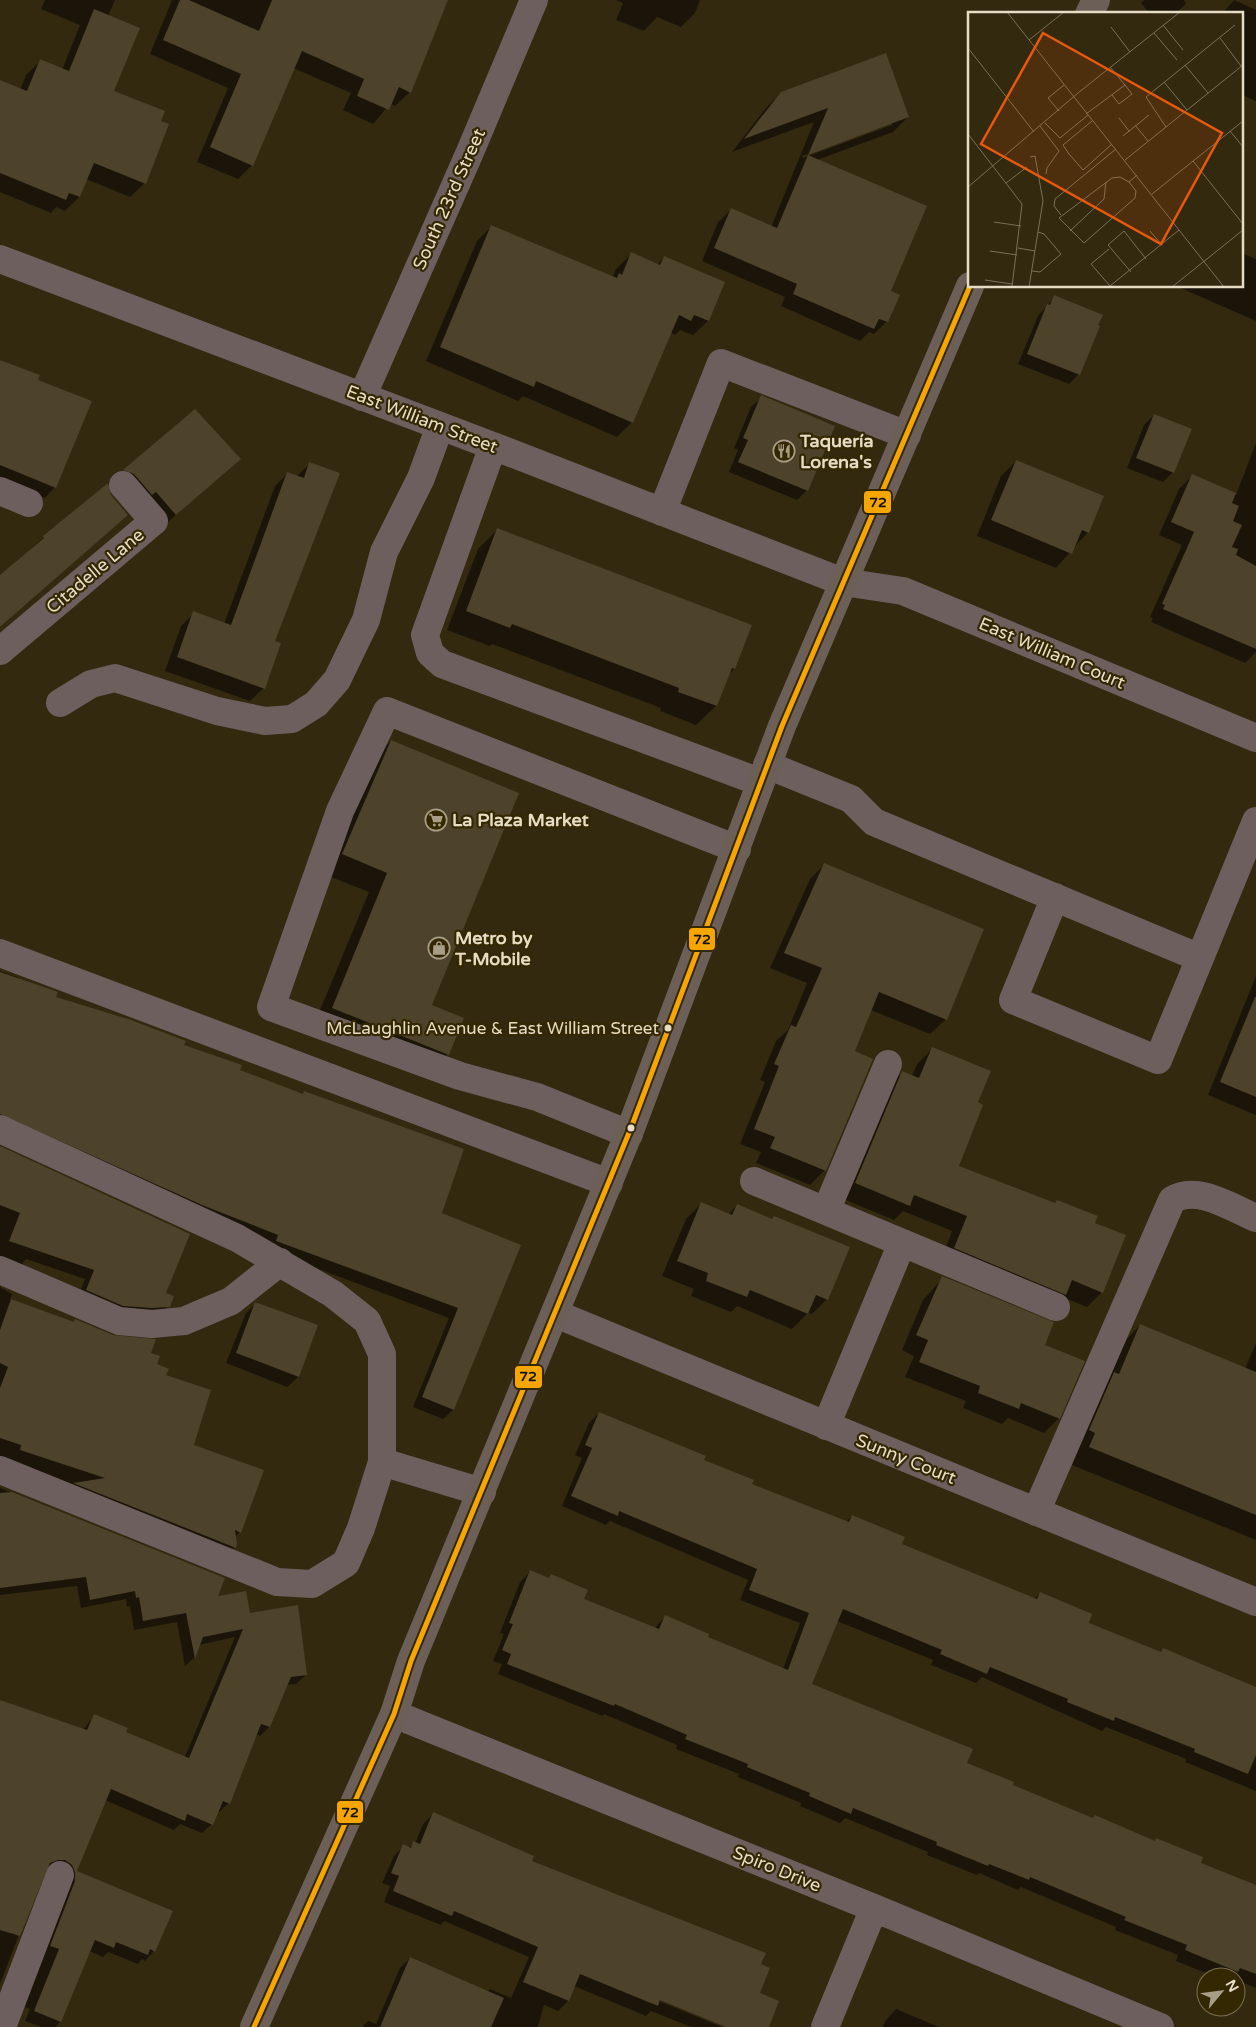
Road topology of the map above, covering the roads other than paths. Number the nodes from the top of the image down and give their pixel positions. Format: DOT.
graph roads {
  1 [pos="534,0"];
  2 [pos="1096,0"];
  3 [pos="1090,12"];
  4 [pos="0,259"];
  5 [pos="969,288"];
  6 [pos="362,397"];
  7 [pos="440,426"];
  8 [pos="907,435"];
  9 [pos="493,446"];
  10 [pos="123,485"];
  11 [pos="0,491"];
  12 [pos="29,503"];
  13 [pos="662,512"];
  14 [pos="844,582"];
  15 [pos="0,651"];
  16 [pos="60,704"];
  17 [pos="1256,738"];
  18 [pos="764,774"];
  19 [pos="1256,820"];
  20 [pos="737,849"];
  21 [pos="1055,897"];
  22 [pos="0,953"];
  23 [pos="1200,958"];
  24 [pos="888,1064"];
  25 [pos="0,1129"];
  26 [pos="628,1134"];
  27 [pos="754,1181"];
  28 [pos="609,1183"];
  29 [pos="826,1211"];
  30 [pos="1256,1218"];
  31 [pos="902,1243"];
  32 [pos="280,1262"];
  33 [pos="0,1270"];
  34 [pos="1056,1307"];
  35 [pos="556,1314"];
  36 [pos="826,1426"];
  37 [pos="382,1462"];
  38 [pos="0,1470"];
  39 [pos="482,1492"];
  40 [pos="1036,1512"];
  41 [pos="1256,1602"];
  42 [pos="394,1714"];
  43 [pos="60,1875"];
  44 [pos="874,1908"];
  45 [pos="2,2027"];
  46 [pos="254,2027"];
  47 [pos="825,2027"];
  48 [pos="1160,2027"];
  1 -- 6 [label="street, South 23rd Street"];
  2 -- 3 [label="main road"];
  4 -- 6 [label="street, East William Street"];
  5 -- 8 [label="main road"];
  6 -- 7 [label="street, East William Street"];
  7 -- 9 [label="street, East William Street"];
  7 -- 16 [label="street"];
  8 -- 13 [label="street"];
  8 -- 14 [label="main road"];
  9 -- 13 [label="street, East William Street"];
  9 -- 18 [label="street"];
  10 -- 15 [label="street, Citadelle Lane"];
  11 -- 12 [label="street"];
  13 -- 14 [label="street, East William Street"];
  14 -- 17 [label="street, East William Court"];
  14 -- 18 [label="main road"];
  18 -- 20 [label="main road"];
  18 -- 21 [label="street"];
  19 -- 23 [label="street"];
  20 -- 26 [label="main road"];
  20 -- 26 [label="street"];
  21 -- 23 [label="street"];
  21 -- 23 [label="street"];
  22 -- 28 [label="street"];
  24 -- 29 [label="street"];
  25 -- 32 [label="street"];
  26 -- 28 [label="main road"];
  27 -- 29 [label="street"];
  28 -- 35 [label="main road"];
  29 -- 31 [label="street"];
  30 -- 40 [label="street"];
  31 -- 34 [label="street"];
  31 -- 36 [label="street"];
  32 -- 33 [label="street"];
  32 -- 37 [label="street"];
  35 -- 36 [label="street, Sunny Court"];
  35 -- 39 [label="main road"];
  36 -- 40 [label="street, Sunny Court"];
  37 -- 38 [label="street"];
  37 -- 39 [label="street"];
  39 -- 42 [label="main road"];
  40 -- 41 [label="street, Sunny Court"];
  42 -- 44 [label="street, Spiro Drive"];
  42 -- 46 [label="main road"];
  43 -- 45 [label="street"];
  44 -- 47 [label="street"];
  44 -- 48 [label="street, Spiro Drive"];
}
